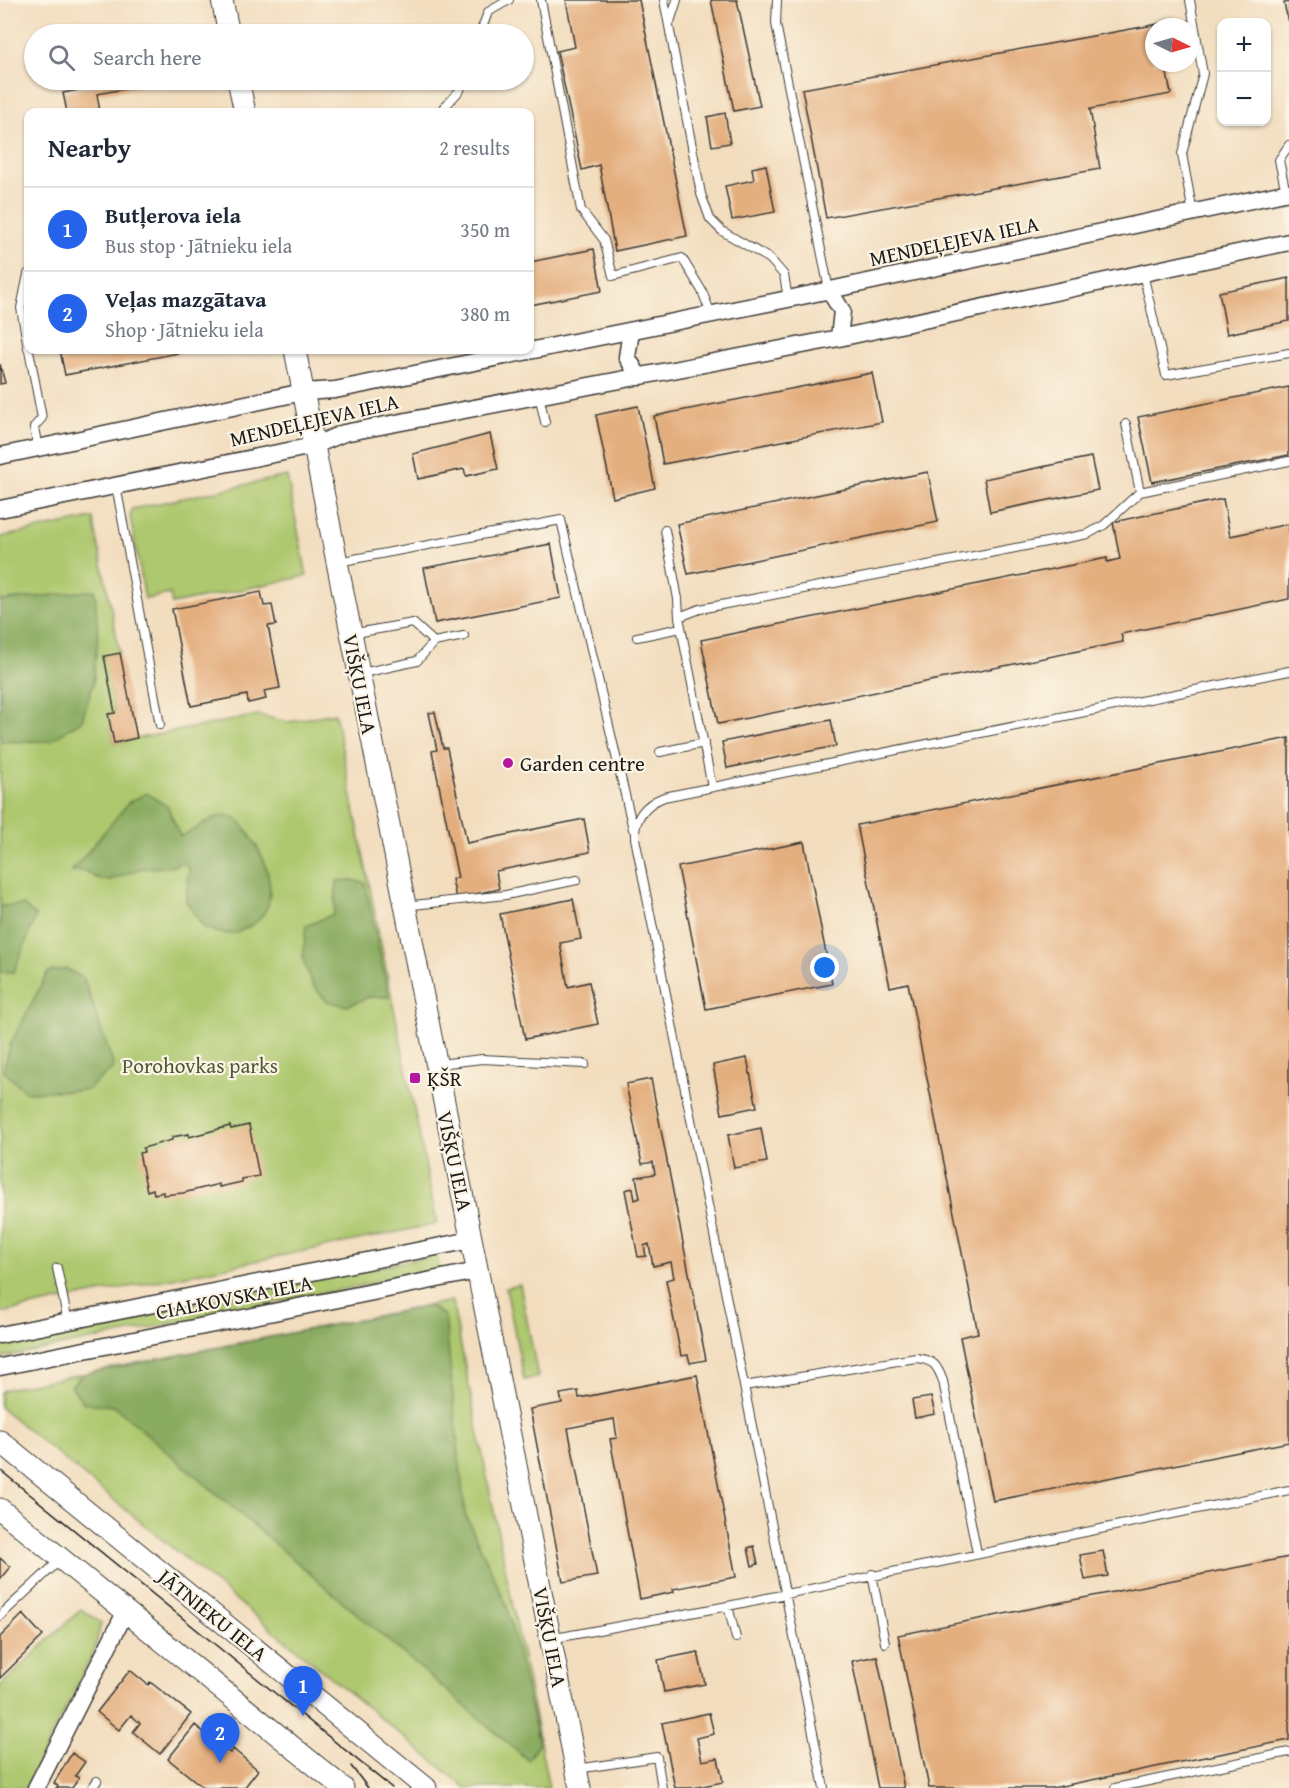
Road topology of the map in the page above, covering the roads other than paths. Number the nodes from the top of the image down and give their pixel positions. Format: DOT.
graph roads {
  1 [pos="222,0"];
  2 [pos="508,0"];
  3 [pos="541,0"];
  4 [pos="664,0"];
  5 [pos="677,0"];
  6 [pos="777,0"];
  7 [pos="1190,0"];
  8 [pos="670,22"];
  9 [pos="227,24"];
  10 [pos="484,24"];
  11 [pos="240,90"];
  12 [pos="460,90"];
  13 [pos="244,108"];
  14 [pos="444,108"];
  15 [pos="1289,145"];
  16 [pos="1288,195"];
  17 [pos="1193,213"];
  18 [pos="1289,242"];
  19 [pos="1143,273"];
  20 [pos="829,290"];
  21 [pos="24,297"];
  22 [pos="788,299"];
  23 [pos="711,314"];
  24 [pos="24,323"];
  25 [pos="630,331"];
  26 [pos="839,338"];
  27 [pos="534,350"];
  28 [pos="1289,352"];
  29 [pos="30,354"];
  30 [pos="296,354"];
  31 [pos="515,354"];
  32 [pos="639,377"];
  33 [pos="303,392"];
  34 [pos="539,395"];
  35 [pos="545,422"];
  36 [pos="1126,424"];
  37 [pos="313,446"];
  38 [pos="38,449"];
  39 [pos="0,456"];
  40 [pos="1289,462"];
  41 [pos="116,485"];
  42 [pos="1140,492"];
  43 [pos="0,509"];
  44 [pos="665,530"];
  45 [pos="336,563"];
  46 [pos="679,617"];
  47 [pos="681,628"];
  48 [pos="350,634"];
  49 [pos="464,636"];
  50 [pos="637,637"];
  51 [pos="434,642"];
  52 [pos="1289,671"];
  53 [pos="358,674"];
  54 [pos="160,724"];
  55 [pos="704,743"];
  56 [pos="660,752"];
  57 [pos="712,787"];
  58 [pos="635,838"];
  59 [pos="578,880"];
  60 [pos="404,906"];
  61 [pos="585,1064"];
  62 [pos="435,1065"];
  63 [pos="471,1240"];
  64 [pos="57,1268"];
  65 [pos="477,1271"];
  66 [pos="68,1322"];
  67 [pos="0,1335"];
  68 [pos="0,1367"];
  69 [pos="744,1386"];
  70 [pos="0,1441"];
  71 [pos="1289,1490"];
  72 [pos="0,1509"];
  73 [pos="977,1553"];
  74 [pos="62,1559"];
  75 [pos="872,1574"];
  76 [pos="785,1593"];
  77 [pos="728,1606"];
  78 [pos="126,1611"];
  79 [pos="0,1616"];
  80 [pos="736,1638"];
  81 [pos="550,1639"];
  82 [pos="885,1643"];
  83 [pos="1289,1752"];
  84 [pos="578,1779"];
  85 [pos="36,1788"];
  86 [pos="343,1788"];
  87 [pos="426,1788"];
  88 [pos="662,1788"];
  89 [pos="824,1788"];
  90 [pos="1115,1788"];
  1 -- 9 [label="street"];
  2 -- 10 [label="lane"];
  3 -- 23 [label="lane"];
  4 -- 8 [label="lane"];
  5 -- 8 [label="lane"];
  6 -- 20 [label="lane"];
  7 -- 17 [label="lane"];
  8 -- 22 [label="lane"];
  11 -- 13 [label="street"];
  12 -- 14 [label="lane"];
  15 -- 16 [label="lane"];
  16 -- 17 [label="street, MENDEĻEJEVA IELA"];
  17 -- 20 [label="street, MENDEĻEJEVA IELA"];
  18 -- 19 [label="street, MENDEĻEJEVA IELA"];
  19 -- 26 [label="street, MENDEĻEJEVA IELA"];
  19 -- 28 [label="lane"];
  20 -- 22 [label="street, MENDEĻEJEVA IELA"];
  20 -- 26 [label="street"];
  21 -- 24 [label="lane"];
  22 -- 23 [label="street, MENDEĻEJEVA IELA"];
  23 -- 25 [label="street, MENDEĻEJEVA IELA"];
  25 -- 27 [label="street, MENDEĻEJEVA IELA"];
  25 -- 32 [label="street"];
  26 -- 32 [label="street, MENDEĻEJEVA IELA"];
  29 -- 38 [label="lane"];
  30 -- 33 [label="street, VIŠĶU IELA"];
  31 -- 33 [label="street, MENDEĻEJEVA IELA"];
  32 -- 34 [label="street, MENDEĻEJEVA IELA"];
  33 -- 37 [label="street, VIŠĶU IELA"];
  33 -- 38 [label="street, MENDEĻEJEVA IELA"];
  34 -- 35 [label="lane"];
  34 -- 37 [label="street, MENDEĻEJEVA IELA"];
  36 -- 42 [label="lane"];
  37 -- 41 [label="street, MENDEĻEJEVA IELA"];
  37 -- 45 [label="street, VIŠĶU IELA"];
  38 -- 39 [label="street, MENDEĻEJEVA IELA"];
  40 -- 42 [label="lane"];
  41 -- 43 [label="street, MENDEĻEJEVA IELA"];
  41 -- 54 [label="lane"];
  42 -- 46 [label="lane"];
  44 -- 46 [label="lane"];
  45 -- 48 [label="street, VIŠĶU IELA"];
  45 -- 58 [label="lane"];
  46 -- 47 [label="lane"];
  47 -- 50 [label="lane"];
  47 -- 55 [label="lane"];
  48 -- 51 [label="lane"];
  48 -- 53 [label="street, VIŠĶU IELA"];
  49 -- 51 [label="lane"];
  51 -- 53 [label="lane"];
  52 -- 57 [label="lane"];
  53 -- 60 [label="street, VIŠĶU IELA"];
  55 -- 56 [label="lane"];
  55 -- 57 [label="lane"];
  57 -- 58 [label="lane"];
  58 -- 69 [label="lane"];
  59 -- 60 [label="lane"];
  60 -- 62 [label="street, VIŠĶU IELA"];
  61 -- 62 [label="lane"];
  62 -- 63 [label="street, VIŠĶU IELA"];
  63 -- 65 [label="street, VIŠĶU IELA"];
  63 -- 66 [label="street, CIALKOVSKA IELA"];
  64 -- 66 [label="lane"];
  65 -- 68 [label="street, CIALKOVSKA IELA"];
  65 -- 81 [label="street, VIŠĶU IELA"];
  66 -- 67 [label="street, CIALKOVSKA IELA"];
  69 -- 73 [label="lane"];
  69 -- 76 [label="lane"];
  70 -- 87 [label="street, JĀTNIEKU IELA"];
  71 -- 73 [label="lane"];
  72 -- 74 [label="street"];
  73 -- 75 [label="lane"];
  74 -- 78 [label="street"];
  74 -- 79 [label="lane"];
  75 -- 76 [label="lane"];
  75 -- 82 [label="lane"];
  76 -- 77 [label="lane"];
  76 -- 89 [label="lane"];
  77 -- 80 [label="lane"];
  77 -- 81 [label="lane"];
  78 -- 85 [label="street"];
  78 -- 86 [label="street"];
  81 -- 84 [label="street, VIŠĶU IELA"];
  83 -- 90 [label="lane"];
  84 -- 88 [label="lane"];
}
